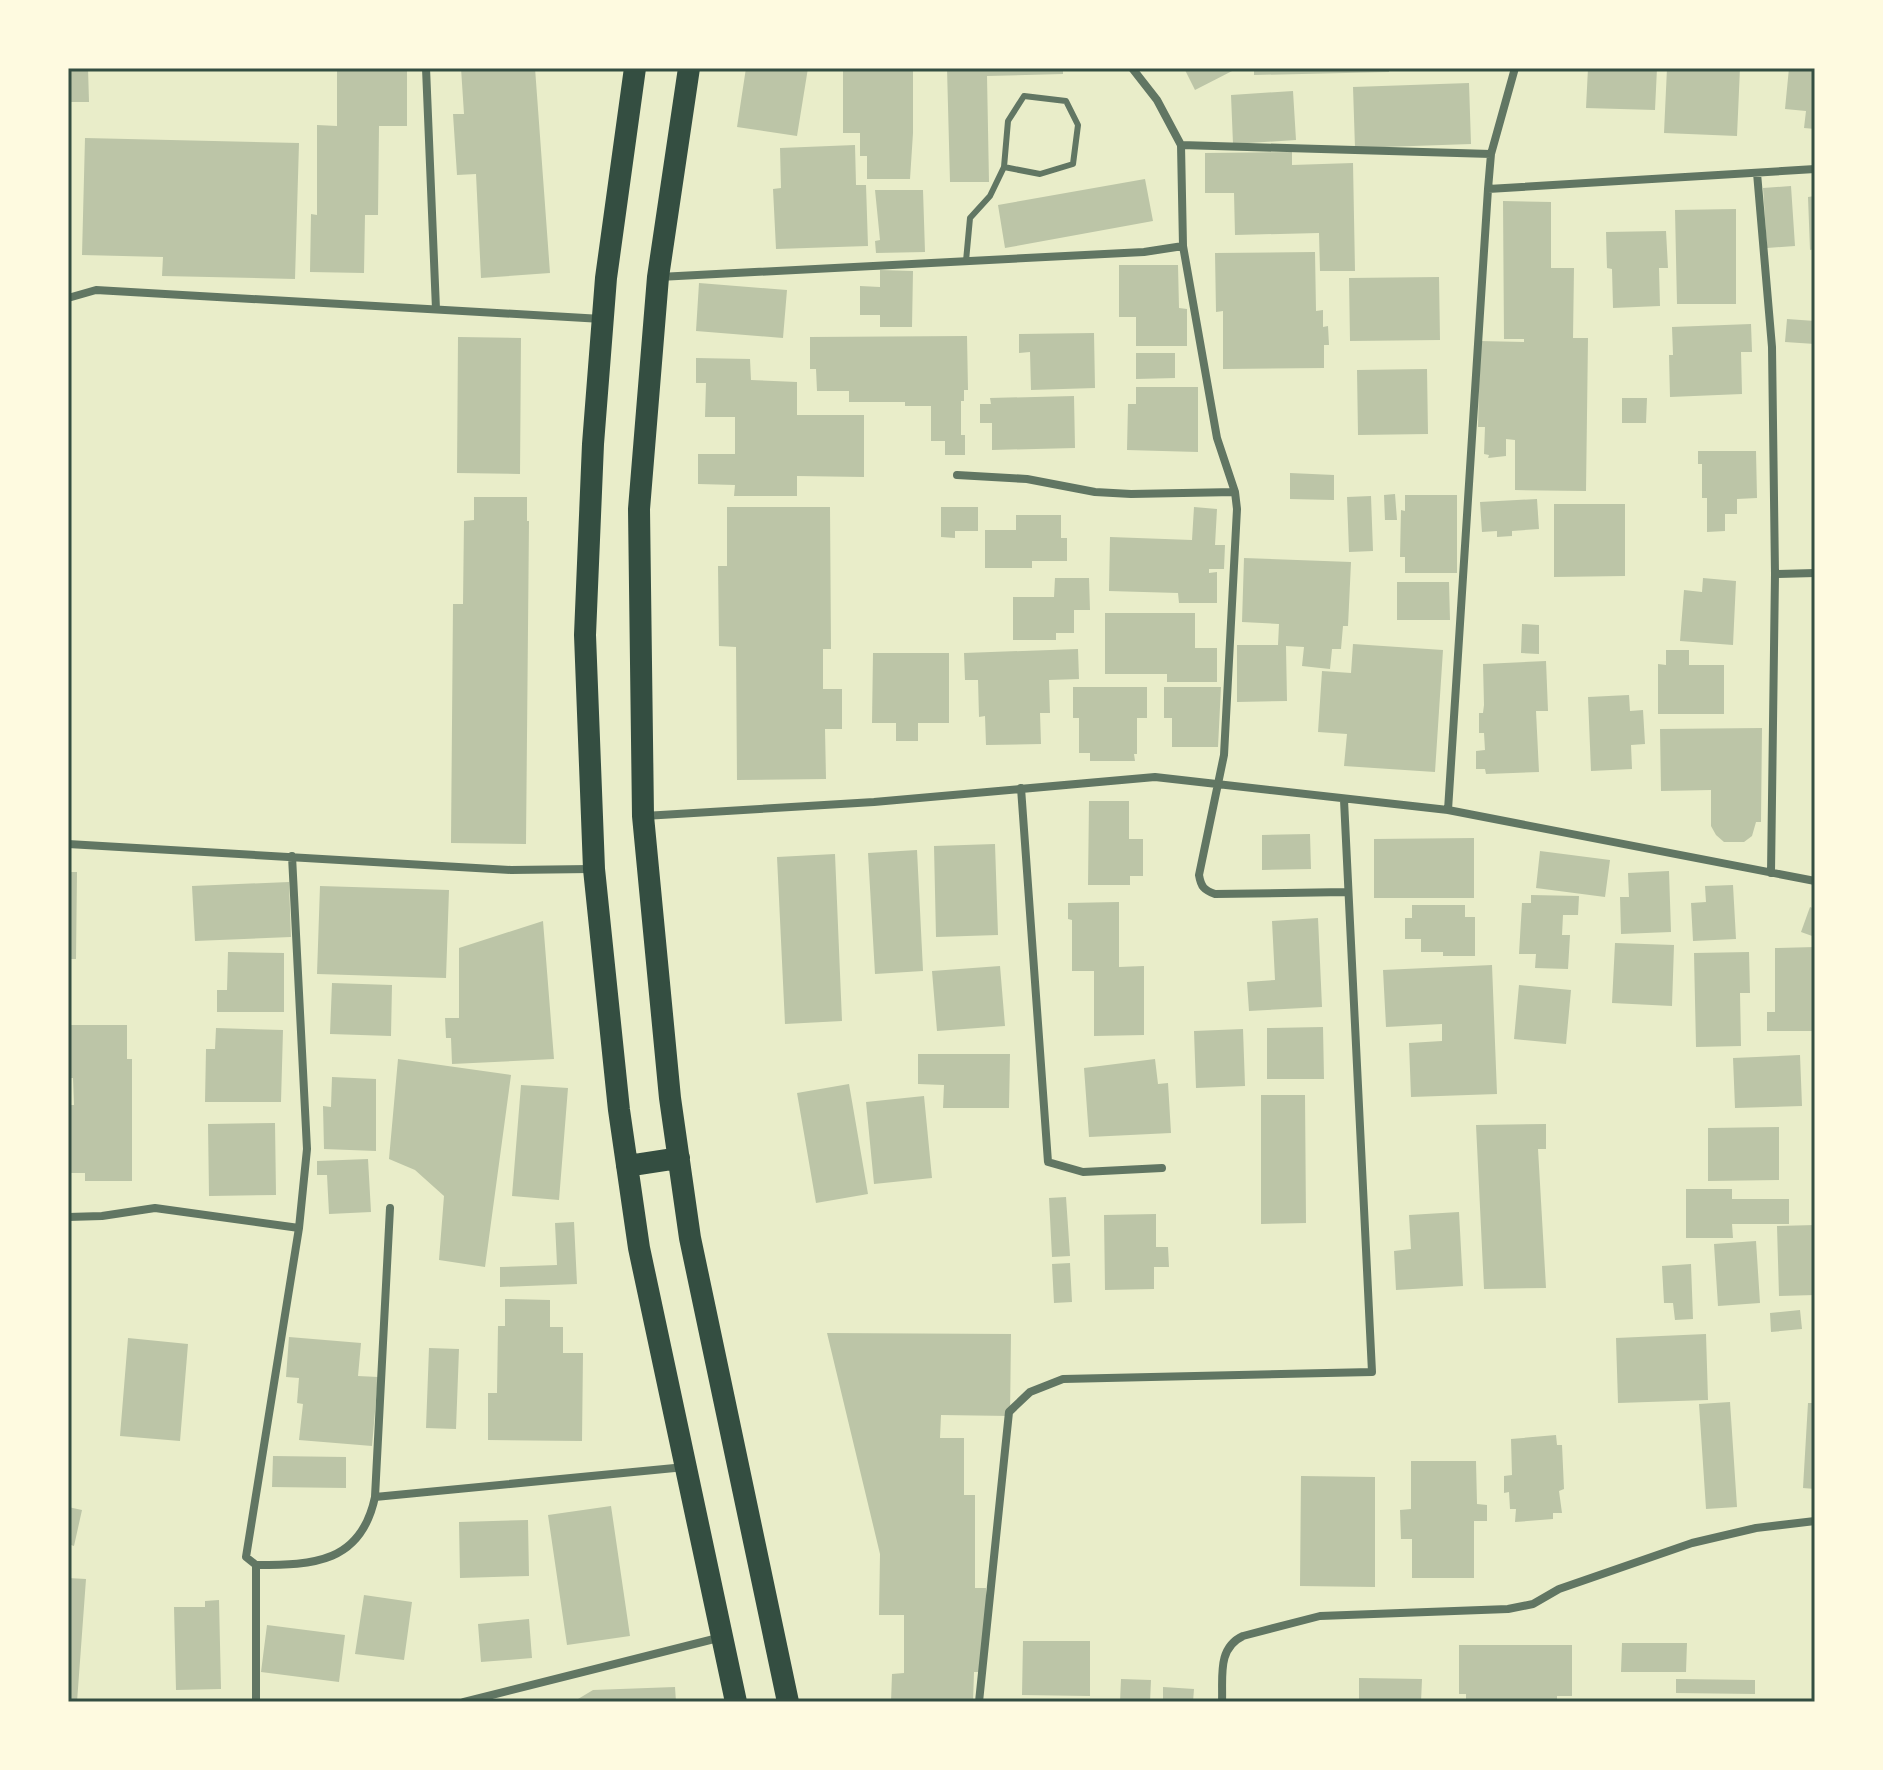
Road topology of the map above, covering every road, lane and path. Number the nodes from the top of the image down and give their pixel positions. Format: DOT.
graph roads {
  1 [pos="426,68"];
  2 [pos="635,68"];
  3 [pos="689,68"];
  4 [pos="1132,68"];
  5 [pos="1515,68"];
  6 [pos="1181,145"];
  7 [pos="1491,154"];
  8 [pos="1004,167"];
  9 [pos="1815,169"];
  10 [pos="1757,173"];
  11 [pos="1488,189"];
  12 [pos="1183,246"];
  13 [pos="966,261"];
  14 [pos="658,277"];
  15 [pos="68,298"];
  16 [pos="436,309"];
  17 [pos="602,319"];
  18 [pos="957,475"];
  19 [pos="1235,492"];
  20 [pos="1815,573"];
  21 [pos="1775,574"];
  22 [pos="1217,785"];
  23 [pos="1021,788"];
  24 [pos="1344,800"];
  25 [pos="1448,810"];
  26 [pos="643,816"];
  27 [pos="68,844"];
  28 [pos="292,856"];
  29 [pos="594,869"];
  30 [pos="1771,873"];
  31 [pos="1815,881"];
  32 [pos="1346,892"];
  33 [pos="679,1158"];
  34 [pos="627,1166"];
  35 [pos="1162,1168"];
  36 [pos="390,1208"];
  37 [pos="68,1217"];
  38 [pos="299,1228"];
  39 [pos="687,1467"];
  40 [pos="375,1497"];
  41 [pos="1815,1521"];
  42 [pos="256,1565"];
  43 [pos="723,1637"];
  44 [pos="256,1702"];
  45 [pos="464,1702"];
  46 [pos="736,1702"];
  47 [pos="788,1702"];
  48 [pos="979,1702"];
  49 [pos="1222,1702"];
  1 -- 16 [label="street"];
  2 -- 17 [label="highway"];
  3 -- 14 [label="highway"];
  4 -- 6 [label="street"];
  5 -- 7 [label="street"];
  6 -- 7 [label="street"];
  6 -- 12 [label="street"];
  7 -- 11 [label="street"];
  8 -- 8 [label="lane"];
  8 -- 13 [label="lane"];
  9 -- 10 [label="street"];
  10 -- 11 [label="street"];
  10 -- 21 [label="street"];
  11 -- 25 [label="street"];
  12 -- 13 [label="street"];
  12 -- 19 [label="street"];
  13 -- 14 [label="street"];
  14 -- 26 [label="highway"];
  15 -- 16 [label="street"];
  16 -- 17 [label="street"];
  17 -- 29 [label="highway"];
  18 -- 19 [label="street"];
  19 -- 22 [label="street"];
  20 -- 21 [label="street"];
  21 -- 30 [label="street"];
  22 -- 23 [label="street"];
  22 -- 24 [label="street"];
  22 -- 32 [label="street"];
  23 -- 26 [label="street"];
  23 -- 35 [label="street"];
  24 -- 25 [label="street"];
  24 -- 32 [label="street"];
  25 -- 30 [label="street"];
  26 -- 33 [label="highway"];
  27 -- 28 [label="street"];
  28 -- 29 [label="street"];
  28 -- 38 [label="street"];
  29 -- 34 [label="highway"];
  30 -- 31 [label="street"];
  32 -- 48 [label="street"];
  33 -- 34 [label="highway"];
  33 -- 47 [label="highway"];
  34 -- 39 [label="highway"];
  36 -- 40 [label="street"];
  37 -- 38 [label="street"];
  38 -- 42 [label="street"];
  39 -- 40 [label="street"];
  39 -- 43 [label="highway"];
  40 -- 42 [label="street"];
  41 -- 49 [label="street"];
  42 -- 44 [label="street"];
  43 -- 45 [label="street"];
  43 -- 46 [label="highway"];
}
